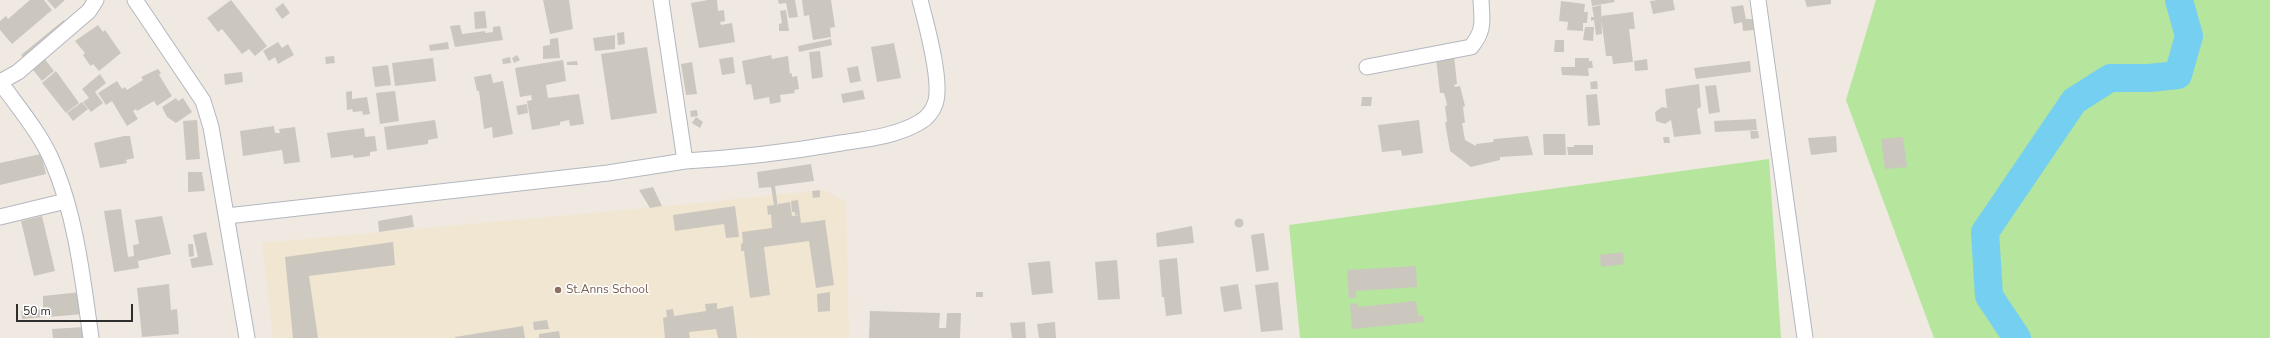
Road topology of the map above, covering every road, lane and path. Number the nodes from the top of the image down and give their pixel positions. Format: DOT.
graph roads {
  1 [pos="96,0"];
  2 [pos="135,0"];
  3 [pos="661,0"];
  4 [pos="920,0"];
  5 [pos="1481,0"];
  6 [pos="1758,0"];
  7 [pos="1367,67"];
  8 [pos="0,82"];
  9 [pos="685,161"];
  10 [pos="66,201"];
  11 [pos="227,216"];
  12 [pos="0,217"];
  13 [pos="91,338"];
  14 [pos="247,338"];
  15 [pos="1805,338"];
  1 -- 8 [label="street"];
  2 -- 11 [label="street"];
  3 -- 9 [label="street"];
  4 -- 9 [label="street"];
  5 -- 7 [label="street"];
  6 -- 15 [label="street"];
  8 -- 10 [label="street"];
  9 -- 11 [label="street"];
  10 -- 12 [label="street"];
  10 -- 13 [label="street"];
  11 -- 14 [label="street"];
}
